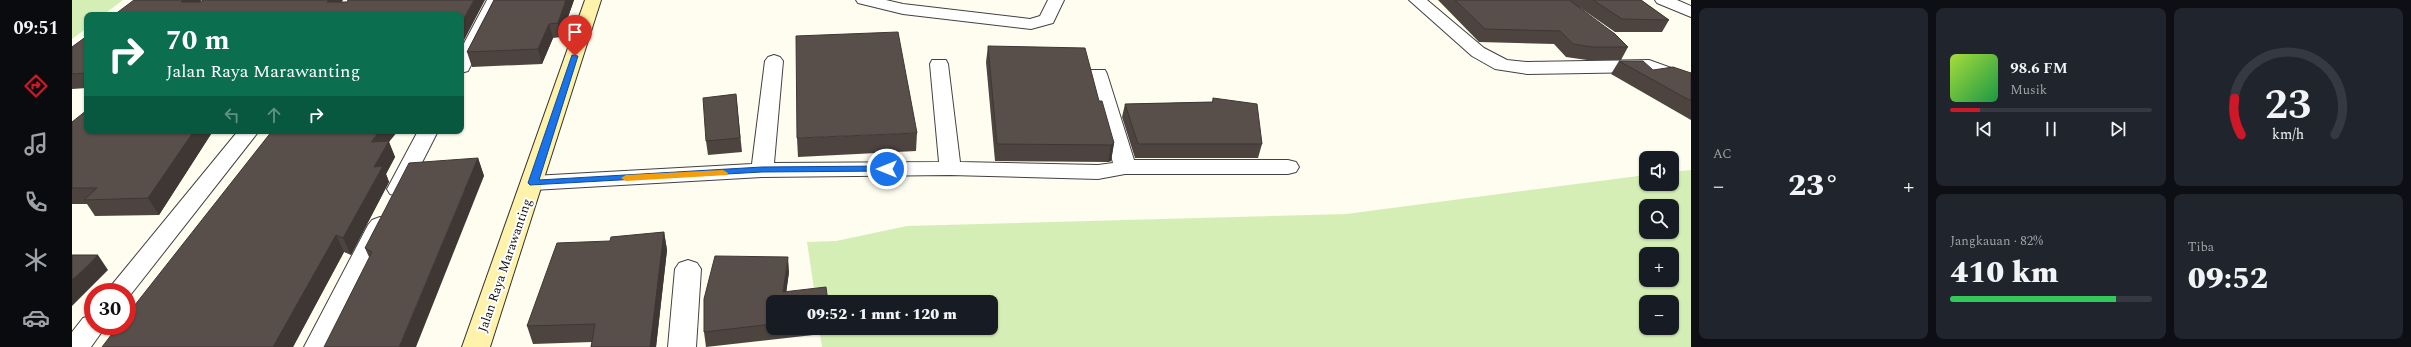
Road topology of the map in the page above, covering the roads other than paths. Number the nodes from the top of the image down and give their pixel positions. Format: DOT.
graph roads {
  1 [pos="495,0"];
  2 [pos="593,0"];
  3 [pos="864,0"];
  4 [pos="1056,0"];
  5 [pos="1417,0"];
  6 [pos="1663,0"];
  7 [pos="1689,10"];
  8 [pos="1624,48"];
  9 [pos="464,61"];
  10 [pos="774,61"];
  11 [pos="939,64"];
  12 [pos="1648,66"];
  13 [pos="1098,74"];
  14 [pos="1691,82"];
  15 [pos="247,134"];
  16 [pos="426,134"];
  17 [pos="1125,167"];
  18 [pos="1288,167"];
  19 [pos="950,168"];
  20 [pos="762,170"];
  21 [pos="533,183"];
  22 [pos="688,269"];
  23 [pos="126,283"];
  24 [pos="84,335"];
  25 [pos="75,347"];
  26 [pos="318,347"];
  27 [pos="476,347"];
  28 [pos="682,347"];
  1 -- 9 [label="street"];
  2 -- 21 [label="street, Jalan Raya Marawanting"];
  3 -- 4 [label="street"];
  5 -- 12 [label="street"];
  6 -- 7 [label="street"];
  8 -- 12 [label="street"];
  10 -- 20 [label="street"];
  11 -- 19 [label="street"];
  12 -- 14 [label="street"];
  13 -- 17 [label="street"];
  15 -- 23 [label="street"];
  16 -- 26 [label="street"];
  17 -- 18 [label="street"];
  17 -- 19 [label="street"];
  19 -- 20 [label="street"];
  20 -- 21 [label="street"];
  21 -- 27 [label="street, Jalan Raya Marawanting"];
  22 -- 28 [label="street"];
  24 -- 25 [label="street"];
}
